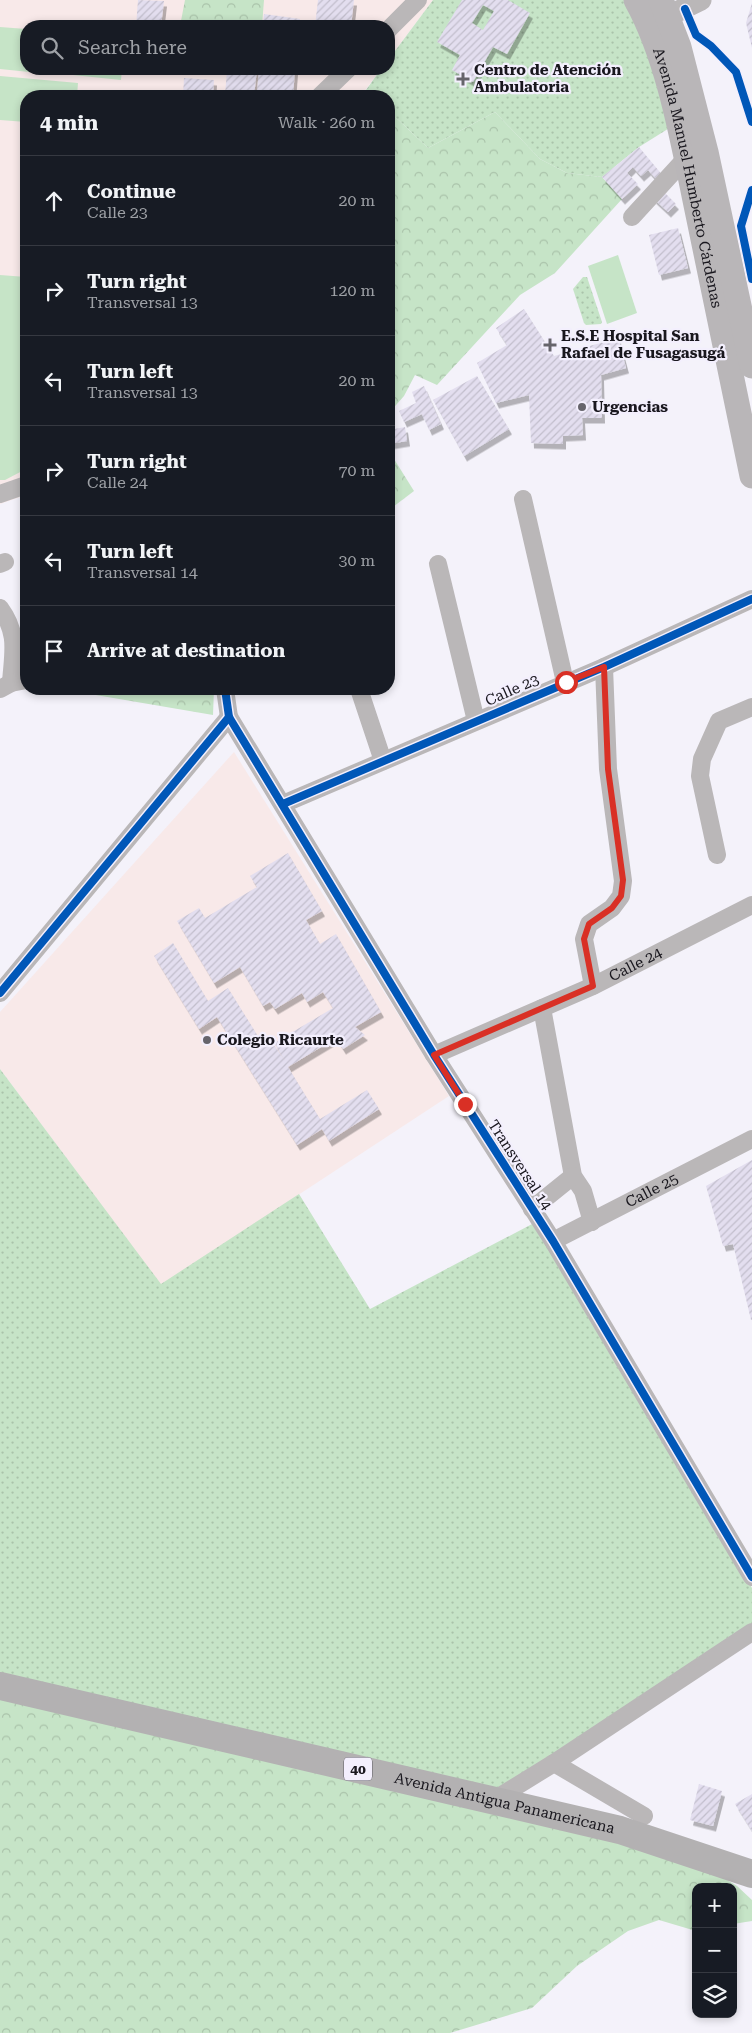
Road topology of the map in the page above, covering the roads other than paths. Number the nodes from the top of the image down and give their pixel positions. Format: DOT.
graph roads {
  1 [pos="418,0"];
  2 [pos="701,0"];
  3 [pos="655,8"];
  4 [pos="395,23"];
  5 [pos="342,75"];
  6 [pos="326,90"];
  7 [pos="696,155"];
  8 [pos="632,217"];
  9 [pos="752,366"];
  10 [pos="752,476"];
  11 [pos="20,487"];
  12 [pos="0,494"];
  13 [pos="523,499"];
  14 [pos="438,564"];
  15 [pos="752,599"];
  16 [pos="0,608"];
  17 [pos="604,667"];
  18 [pos="566,682"];
  19 [pos="12,684"];
  20 [pos="226,695"];
  21 [pos="362,695"];
  22 [pos="752,707"];
  23 [pos="229,717"];
  24 [pos="476,722"];
  25 [pos="383,761"];
  26 [pos="282,804"];
  27 [pos="717,855"];
  28 [pos="752,905"];
  29 [pos="593,986"];
  30 [pos="0,993"];
  31 [pos="542,1008"];
  32 [pos="434,1055"];
  33 [pos="752,1139"];
  34 [pos="573,1176"];
  35 [pos="532,1209"];
  36 [pos="592,1222"];
  37 [pos="553,1241"];
  38 [pos="752,1577"];
  39 [pos="752,1632"];
  40 [pos="0,1686"];
  41 [pos="554,1763"];
  42 [pos="494,1800"];
  43 [pos="644,1816"];
  44 [pos="749,1881"];
  1 -- 4 [label="street"];
  2 -- 3 [label="street"];
  3 -- 7 [label="main road, Avenida Manuel Humberto Cárdenas"];
  5 -- 6 [label="street"];
  7 -- 8 [label="street"];
  7 -- 9 [label="main road, Avenida Manuel Humberto Cárdenas"];
  7 -- 10 [label="main road, Avenida Manuel Humberto Cárdenas"];
  11 -- 12 [label="street"];
  13 -- 18 [label="street"];
  14 -- 24 [label="street"];
  15 -- 17 [label="street, Calle 23"];
  16 -- 19 [label="street"];
  17 -- 18 [label="street, Calle 23"];
  17 -- 29 [label="street"];
  18 -- 24 [label="street, Calle 23"];
  20 -- 23 [label="street, Transversal 14"];
  21 -- 25 [label="street"];
  22 -- 27 [label="street"];
  23 -- 26 [label="street, Transversal 14"];
  23 -- 30 [label="street"];
  24 -- 25 [label="street, Calle 23"];
  25 -- 26 [label="street, Calle 23"];
  26 -- 32 [label="street, Transversal 14"];
  28 -- 29 [label="street, Calle 24"];
  29 -- 31 [label="street, Calle 24"];
  31 -- 32 [label="street, Calle 24"];
  31 -- 34 [label="street"];
  32 -- 35 [label="street, Transversal 14"];
  33 -- 36 [label="street, Calle 25"];
  34 -- 35 [label="street"];
  34 -- 36 [label="street"];
  35 -- 37 [label="street, Transversal 14"];
  36 -- 37 [label="street, Calle 25"];
  37 -- 38 [label="street, Transversal 14"];
  39 -- 41 [label="street"];
  40 -- 42 [label="main road, Avenida Antigua Panamericana / 40"];
  41 -- 42 [label="street"];
  41 -- 43 [label="street"];
  42 -- 44 [label="main road, Avenida Antigua Panamericana / 40"];
}
